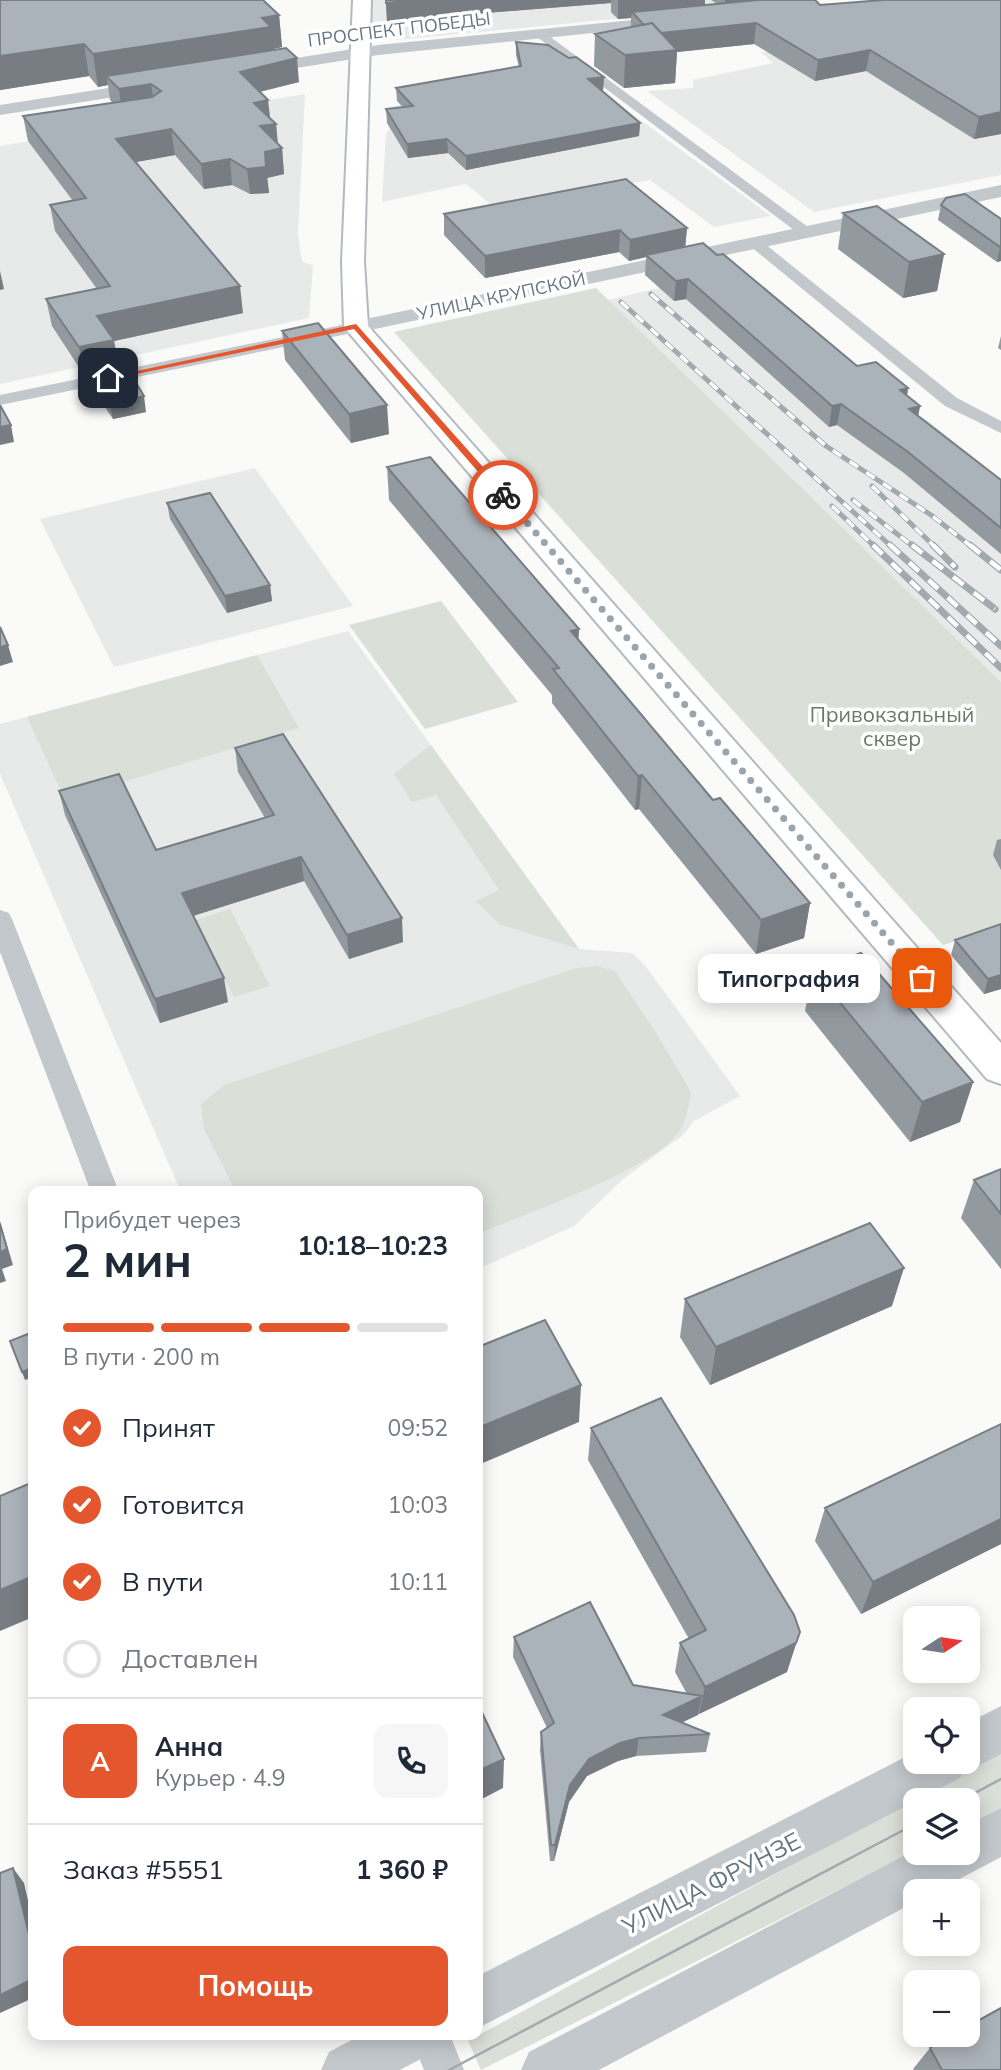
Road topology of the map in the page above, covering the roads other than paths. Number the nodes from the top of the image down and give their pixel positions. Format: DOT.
graph roads {
  1 [pos="362,0"];
  2 [pos="694,19"];
  3 [pos="541,34"];
  4 [pos="360,52"];
  5 [pos="237,72"];
  6 [pos="170,83"];
  7 [pos="90,96"];
  8 [pos="0,110"];
  9 [pos="103,114"];
  10 [pos="1001,191"];
  11 [pos="807,233"];
  12 [pos="755,243"];
  13 [pos="356,327"];
  14 [pos="0,400"];
  15 [pos="1001,428"];
  16 [pos="2,933"];
  17 [pos="1001,1069"];
  18 [pos="103,1186"];
  19 [pos="1001,1729"];
  20 [pos="980,1741"];
  21 [pos="921,1774"];
  22 [pos="1001,1832"];
  23 [pos="980,1843"];
  24 [pos="936,1865"];
  25 [pos="483,2000"];
  26 [pos="404,2040"];
  27 [pos="432,2040"];
  28 [pos="347,2070"];
  29 [pos="444,2070"];
  30 [pos="547,2070"];
  1 -- 4 [label="main road"];
  2 -- 3 [label="street, ПРОСПЕКТ ПОБЕДЫ"];
  3 -- 4 [label="street, ПРОСПЕКТ ПОБЕДЫ"];
  3 -- 11 [label="street"];
  4 -- 5 [label="street, ПРОСПЕКТ ПОБЕДЫ"];
  4 -- 13 [label="main road"];
  6 -- 7 [label="street"];
  7 -- 8 [label="street"];
  7 -- 9 [label="street"];
  10 -- 11 [label="street, УЛИЦА КРУПСКОЙ"];
  11 -- 12 [label="street, УЛИЦА КРУПСКОЙ"];
  12 -- 13 [label="street, УЛИЦА КРУПСКОЙ"];
  12 -- 15 [label="street"];
  13 -- 14 [label="street, УЛИЦА КРУПСКОЙ"];
  13 -- 17 [label="main road"];
  16 -- 18 [label="street"];
  19 -- 20 [label="street"];
  21 -- 25 [label="street, УЛИЦА ФРУНЗЕ"];
  22 -- 23 [label="street"];
  24 -- 30 [label="street"];
  26 -- 28 [label="street"];
  27 -- 29 [label="street"];
}
